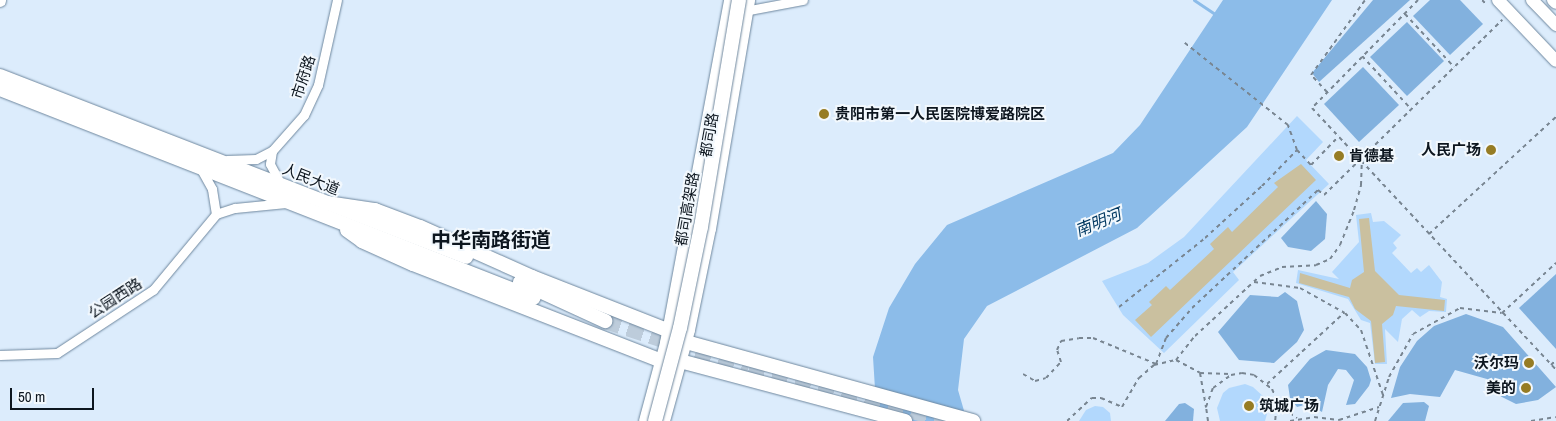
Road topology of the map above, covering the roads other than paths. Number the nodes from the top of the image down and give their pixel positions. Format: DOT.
graph roads {
  1 [pos="337,0"];
  2 [pos="730,0"];
  3 [pos="803,0"];
  4 [pos="1498,0"];
  5 [pos="1532,0"];
  6 [pos="1553,0"];
  7 [pos="745,3"];
  8 [pos="1556,3"];
  9 [pos="728,16"];
  10 [pos="1556,26"];
  11 [pos="1556,61"];
  12 [pos="0,76"];
  13 [pos="0,89"];
  14 [pos="272,151"];
  15 [pos="217,160"];
  16 [pos="200,169"];
  17 [pos="282,185"];
  18 [pos="288,203"];
  19 [pos="327,203"];
  20 [pos="216,214"];
  21 [pos="330,218"];
  22 [pos="667,330"];
  23 [pos="686,342"];
  24 [pos="0,354"];
  25 [pos="662,361"];
  26 [pos="680,361"];
  27 [pos="645,421"];
  28 [pos="655,421"];
  29 [pos="664,421"];
  30 [pos="905,421"];
  31 [pos="973,421"];
  1 -- 14 [label="street, 市府路"];
  2 -- 9 [label="main road, 都司路"];
  3 -- 7 [label="street"];
  4 -- 11 [label="main road"];
  5 -- 10 [label="main road"];
  6 -- 8 [label="main road"];
  7 -- 9 [label="street"];
  7 -- 23 [label="main road, 都司路"];
  7 -- 28 [label="main road, 都司高架路, bridge"];
  9 -- 22 [label="main road, 都司路"];
  12 -- 15 [label="main road, 人民大道"];
  13 -- 16 [label="main road, 人民大道"];
  14 -- 15 [label="street"];
  14 -- 17 [label="street"];
  15 -- 17 [label="main road, 人民大道"];
  16 -- 18 [label="main road, 人民大道"];
  16 -- 20 [label="street"];
  17 -- 19 [label="main road, 人民大道"];
  18 -- 20 [label="street"];
  18 -- 21 [label="main road, 人民大道"];
  19 -- 21 [label="main road, 人民大道"];
  19 -- 22 [label="main road"];
  20 -- 24 [label="street, 公园西路"];
  21 -- 25 [label="main road"];
  22 -- 23 [label="main road"];
  22 -- 25 [label="main road, 都司路"];
  23 -- 26 [label="main road, 都司路"];
  23 -- 31 [label="main road"];
  25 -- 26 [label="main road"];
  25 -- 27 [label="main road, 都司路"];
  26 -- 29 [label="main road, 都司路"];
  26 -- 30 [label="main road"];
}
